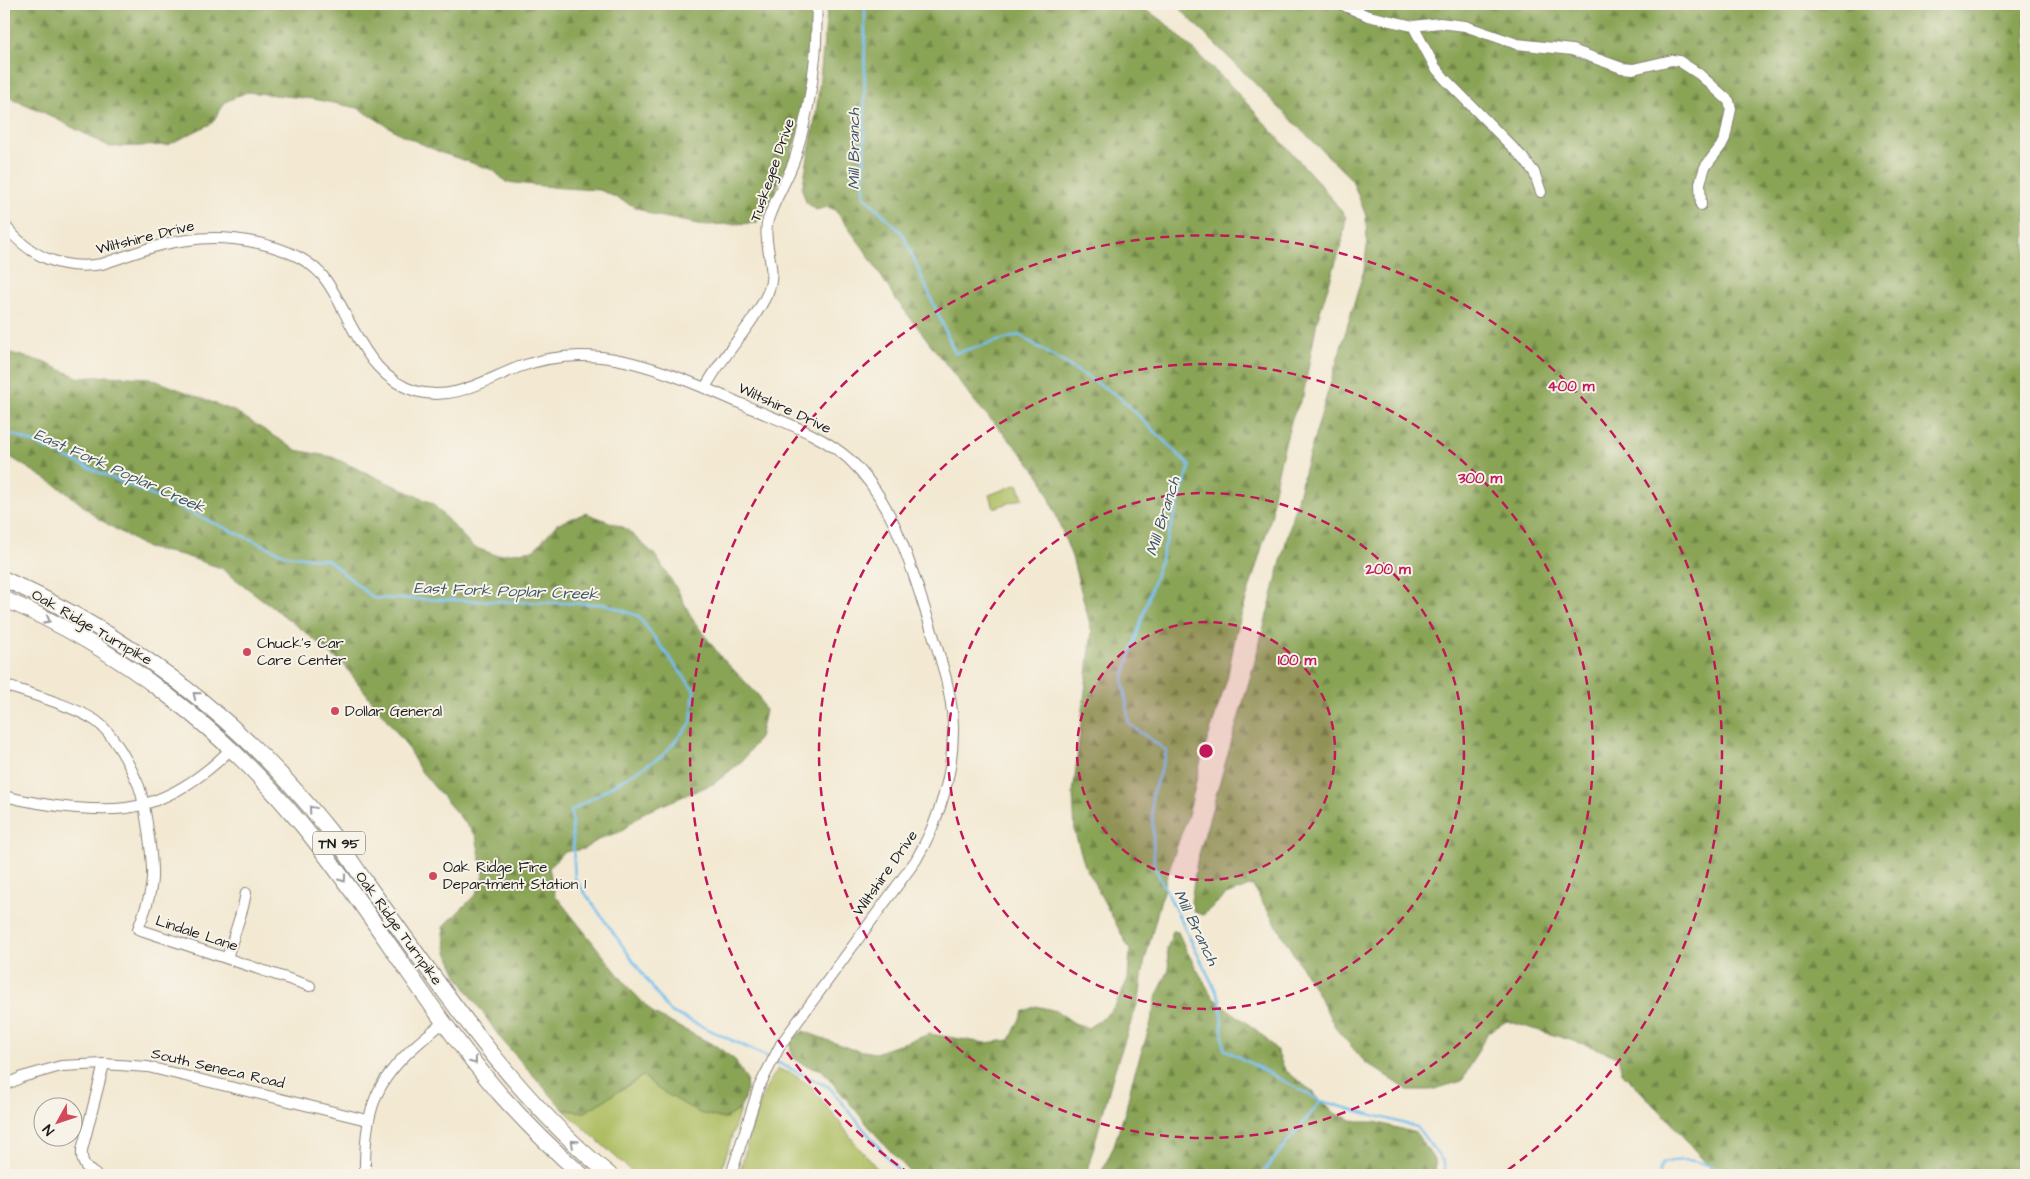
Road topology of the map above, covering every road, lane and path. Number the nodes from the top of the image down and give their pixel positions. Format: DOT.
graph roads {
  1 [pos="816,4"];
  2 [pos="1340,4"];
  3 [pos="1413,26"];
  4 [pos="1541,192"];
  5 [pos="1701,205"];
  6 [pos="4,224"];
  7 [pos="705,388"];
  8 [pos="4,579"];
  9 [pos="4,599"];
  10 [pos="4,685"];
  11 [pos="244,737"];
  12 [pos="231,749"];
  13 [pos="4,796"];
  14 [pos="144,805"];
  15 [pos="246,893"];
  16 [pos="392,918"];
  17 [pos="378,929"];
  18 [pos="227,958"];
  19 [pos="310,986"];
  20 [pos="458,1012"];
  21 [pos="444,1022"];
  22 [pos="104,1064"];
  23 [pos="4,1086"];
  24 [pos="367,1120"];
  25 [pos="96,1175"];
  26 [pos="364,1175"];
  27 [pos="582,1175"];
  28 [pos="610,1175"];
  29 [pos="731,1175"];
  1 -- 7 [label="street, Tuskegee Drive"];
  2 -- 3 [label="street"];
  3 -- 4 [label="street"];
  3 -- 5 [label="street"];
  6 -- 7 [label="street, Wiltshire Drive"];
  7 -- 29 [label="street, Wiltshire Drive"];
  11 -- 8 [label="highway, Oak Ridge Turnpike / TN 95, one-way"];
  9 -- 12 [label="highway, Oak Ridge Turnpike / TN 95, one-way"];
  10 -- 14 [label="street"];
  11 -- 12 [label="highway"];
  16 -- 11 [label="highway, Oak Ridge Turnpike / TN 95, one-way"];
  12 -- 14 [label="street"];
  12 -- 17 [label="highway, Oak Ridge Turnpike / TN 95, one-way"];
  13 -- 14 [label="street"];
  14 -- 18 [label="street, Lindale Lane"];
  15 -- 18 [label="street"];
  16 -- 17 [label="highway"];
  16 -- 20 [label="highway, Oak Ridge Turnpike / TN 95"];
  17 -- 21 [label="highway, Oak Ridge Turnpike / TN 95"];
  18 -- 19 [label="street, Lindale Lane"];
  20 -- 21 [label="highway"];
  28 -- 20 [label="highway, Oak Ridge Turnpike / TN 95, one-way"];
  21 -- 24 [label="street"];
  21 -- 27 [label="highway, Oak Ridge Turnpike / TN 95, one-way"];
  22 -- 23 [label="street, South Seneca Road"];
  22 -- 24 [label="street, South Seneca Road"];
  22 -- 25 [label="street"];
  24 -- 26 [label="street"];
}
